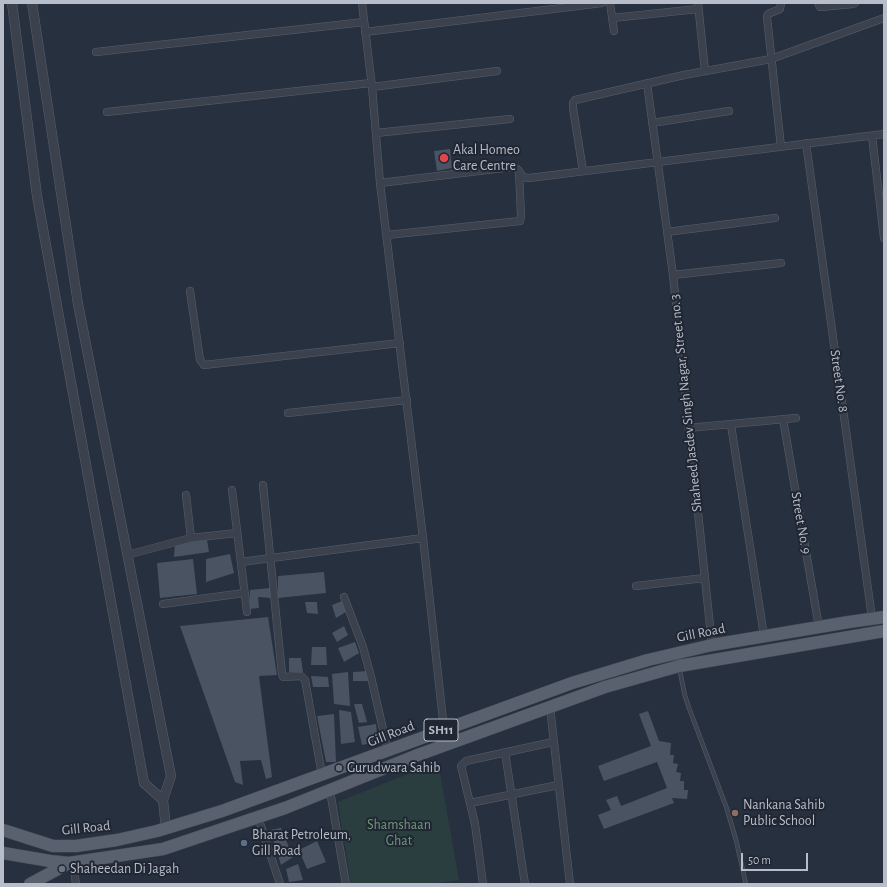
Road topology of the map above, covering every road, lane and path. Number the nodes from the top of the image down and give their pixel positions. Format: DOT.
graph roads {
  1 [pos="12,3"];
  2 [pos="32,3"];
  3 [pos="362,3"];
  4 [pos="602,3"];
  5 [pos="610,3"];
  6 [pos="781,3"];
  7 [pos="818,3"];
  8 [pos="855,3"];
  9 [pos="698,6"];
  10 [pos="612,18"];
  11 [pos="884,18"];
  12 [pos="364,22"];
  13 [pos="614,31"];
  14 [pos="365,32"];
  15 [pos="96,52"];
  16 [pos="772,59"];
  17 [pos="497,71"];
  18 [pos="705,71"];
  19 [pos="647,83"];
  20 [pos="372,85"];
  21 [pos="107,112"];
  22 [pos="729,112"];
  23 [pos="510,119"];
  24 [pos="652,123"];
  25 [pos="376,134"];
  26 [pos="884,134"];
  27 [pos="872,136"];
  28 [pos="806,143"];
  29 [pos="781,147"];
  30 [pos="657,162"];
  31 [pos="519,171"];
  32 [pos="583,171"];
  33 [pos="380,183"];
  34 [pos="775,218"];
  35 [pos="668,232"];
  36 [pos="387,235"];
  37 [pos="884,238"];
  38 [pos="781,263"];
  39 [pos="673,275"];
  40 [pos="190,291"];
  41 [pos="400,343"];
  42 [pos="407,400"];
  43 [pos="288,413"];
  44 [pos="796,418"];
  45 [pos="783,420"];
  46 [pos="731,425"];
  47 [pos="688,428"];
  48 [pos="263,485"];
  49 [pos="232,490"];
  50 [pos="186,495"];
  51 [pos="237,533"];
  52 [pos="191,538"];
  53 [pos="423,538"];
  54 [pos="127,555"];
  55 [pos="271,558"];
  56 [pos="241,562"];
  57 [pos="704,578"];
  58 [pos="636,586"];
  59 [pos="244,593"];
  60 [pos="344,597"];
  61 [pos="163,604"];
  62 [pos="247,612"];
  63 [pos="878,618"];
  64 [pos="819,627"];
  65 [pos="884,632"];
  66 [pos="764,636"];
  67 [pos="712,645"];
  68 [pos="679,666"];
  69 [pos="550,707"];
  70 [pos="444,729"];
  71 [pos="553,742"];
  72 [pos="388,751"];
  73 [pos="505,752"];
  74 [pos="322,775"];
  75 [pos="558,784"];
  76 [pos="330,791"];
  77 [pos="512,795"];
  78 [pos="163,800"];
  79 [pos="470,803"];
  80 [pos="258,817"];
  81 [pos="166,828"];
  82 [pos="3,830"];
  83 [pos="3,838"];
  84 [pos="3,853"];
  85 [pos="71,862"];
  86 [pos="30,884"];
  87 [pos="76,884"];
  88 [pos="280,884"];
  89 [pos="346,884"];
  90 [pos="483,884"];
  91 [pos="525,884"];
  92 [pos="570,884"];
  93 [pos="746,884"];
  1 -- 78 [label="street"];
  2 -- 54 [label="street"];
  3 -- 12 [label="street"];
  4 -- 14 [label="street"];
  5 -- 10 [label="street"];
  6 -- 16 [label="street"];
  7 -- 8 [label="street"];
  9 -- 10 [label="street"];
  9 -- 18 [label="street"];
  10 -- 13 [label="street"];
  11 -- 16 [label="street"];
  12 -- 14 [label="street"];
  12 -- 15 [label="street"];
  14 -- 20 [label="street"];
  16 -- 18 [label="street"];
  16 -- 29 [label="street"];
  17 -- 20 [label="street"];
  18 -- 19 [label="street"];
  19 -- 24 [label="street, Shaheed Jasdev Singh Nagar, Street no. 3"];
  19 -- 32 [label="street"];
  20 -- 21 [label="street"];
  20 -- 25 [label="street"];
  22 -- 24 [label="street"];
  23 -- 25 [label="street"];
  24 -- 30 [label="street, Shaheed Jasdev Singh Nagar, Street no. 3"];
  25 -- 33 [label="street"];
  26 -- 27 [label="street"];
  27 -- 28 [label="street"];
  27 -- 37 [label="street"];
  28 -- 29 [label="street"];
  28 -- 63 [label="street, Street No. 8"];
  29 -- 30 [label="street"];
  30 -- 32 [label="street"];
  30 -- 35 [label="street, Shaheed Jasdev Singh Nagar, Street no. 3"];
  31 -- 32 [label="street"];
  31 -- 33 [label="street"];
  31 -- 36 [label="street"];
  33 -- 36 [label="street"];
  34 -- 35 [label="street"];
  35 -- 39 [label="street, Shaheed Jasdev Singh Nagar, Street no. 3"];
  36 -- 41 [label="street"];
  38 -- 39 [label="street"];
  39 -- 47 [label="street, Shaheed Jasdev Singh Nagar, Street no. 3"];
  40 -- 41 [label="street"];
  41 -- 42 [label="street"];
  42 -- 43 [label="street"];
  42 -- 53 [label="street"];
  44 -- 45 [label="street"];
  45 -- 46 [label="street"];
  45 -- 64 [label="street, Street No. 9"];
  46 -- 47 [label="street"];
  46 -- 66 [label="street"];
  47 -- 57 [label="street, Shaheed Jasdev Singh Nagar, Street no. 3"];
  48 -- 55 [label="street"];
  49 -- 51 [label="street"];
  50 -- 52 [label="street"];
  51 -- 52 [label="street"];
  51 -- 56 [label="street"];
  52 -- 54 [label="street"];
  53 -- 55 [label="street"];
  53 -- 70 [label="street"];
  54 -- 78 [label="street"];
  55 -- 56 [label="street"];
  55 -- 74 [label="street"];
  56 -- 59 [label="street"];
  57 -- 58 [label="street"];
  57 -- 67 [label="street, Shaheed Jasdev Singh Nagar, Street no. 3"];
  59 -- 61 [label="street"];
  59 -- 62 [label="street"];
  60 -- 72 [label="street"];
  63 -- 64 [label="main road, Gill Road / SH11"];
  64 -- 66 [label="main road, Gill Road / SH11"];
  65 -- 68 [label="main road, Gill Road / SH11"];
  66 -- 67 [label="main road, Gill Road / SH11"];
  67 -- 70 [label="main road, Gill Road / SH11"];
  68 -- 69 [label="main road, Gill Road / SH11"];
  68 -- 93 [label="lane"];
  69 -- 71 [label="street"];
  69 -- 76 [label="main road, Gill Road / SH11"];
  70 -- 72 [label="main road, Gill Road / SH11"];
  71 -- 73 [label="street"];
  71 -- 75 [label="street"];
  72 -- 74 [label="main road, Gill Road / SH11"];
  73 -- 77 [label="street"];
  73 -- 79 [label="street"];
  74 -- 81 [label="main road, Gill Road / SH11"];
  75 -- 77 [label="street"];
  75 -- 92 [label="street"];
  76 -- 80 [label="main road, Gill Road / SH11"];
  76 -- 89 [label="street"];
  77 -- 79 [label="street"];
  77 -- 91 [label="street"];
  78 -- 81 [label="street"];
  79 -- 90 [label="street"];
  80 -- 85 [label="main road, Gill Road / SH11"];
  80 -- 88 [label="street"];
  81 -- 82 [label="main road, Gill Road / SH11"];
  82 -- 83 [label="main road, SH11"];
  84 -- 85 [label="main road, Gill Road / SH11"];
  85 -- 86 [label="main road, SH11"];
  85 -- 87 [label="street"];
}
